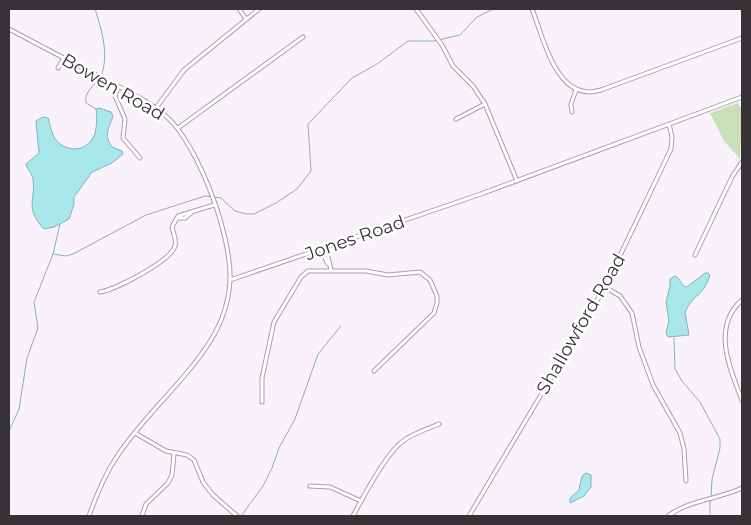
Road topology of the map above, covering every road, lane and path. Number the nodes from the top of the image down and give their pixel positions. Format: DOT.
graph roads {
  1 [pos="239,9"];
  2 [pos="260,9"];
  3 [pos="416,9"];
  4 [pos="532,9"];
  5 [pos="246,20"];
  6 [pos="9,29"];
  7 [pos="303,37"];
  8 [pos="742,38"];
  9 [pos="64,58"];
  10 [pos="58,68"];
  11 [pos="118,87"];
  12 [pos="576,90"];
  13 [pos="741,98"];
  14 [pos="742,103"];
  15 [pos="485,104"];
  16 [pos="156,108"];
  17 [pos="572,112"];
  18 [pos="456,119"];
  19 [pos="668,124"];
  20 [pos="178,128"];
  21 [pos="140,158"];
  22 [pos="742,162"];
  23 [pos="517,181"];
  24 [pos="214,205"];
  25 [pos="326,248"];
  26 [pos="321,250"];
  27 [pos="695,255"];
  28 [pos="329,264"];
  29 [pos="331,270"];
  30 [pos="230,280"];
  31 [pos="605,287"];
  32 [pos="100,292"];
  33 [pos="742,300"];
  34 [pos="374,371"];
  35 [pos="742,400"];
  36 [pos="262,402"];
  37 [pos="439,424"];
  38 [pos="135,433"];
  39 [pos="174,454"];
  40 [pos="686,482"];
  41 [pos="310,486"];
  42 [pos="742,488"];
  43 [pos="360,501"];
  44 [pos="89,516"];
  45 [pos="142,516"];
  46 [pos="237,516"];
  47 [pos="354,516"];
  48 [pos="469,516"];
  49 [pos="668,516"];
  1 -- 5 [label="street"];
  2 -- 5 [label="street"];
  3 -- 15 [label="street"];
  4 -- 12 [label="street"];
  5 -- 16 [label="street"];
  6 -- 9 [label="street, Bowen Road"];
  7 -- 20 [label="street"];
  8 -- 12 [label="street"];
  9 -- 10 [label="street"];
  9 -- 11 [label="street, Bowen Road"];
  11 -- 16 [label="street, Bowen Road"];
  11 -- 21 [label="street"];
  12 -- 17 [label="street"];
  13 -- 14 [label="street"];
  13 -- 19 [label="street, Jones Road"];
  15 -- 18 [label="street"];
  15 -- 23 [label="street"];
  16 -- 20 [label="street, Bowen Road"];
  19 -- 23 [label="street, Jones Road"];
  19 -- 31 [label="street, Shallowford Road"];
  20 -- 24 [label="street, Bowen Road"];
  22 -- 27 [label="street"];
  23 -- 25 [label="street, Jones Road"];
  24 -- 30 [label="street, Bowen Road"];
  24 -- 32 [label="street"];
  25 -- 26 [label="street, Jones Road"];
  25 -- 28 [label="street"];
  26 -- 28 [label="street"];
  26 -- 30 [label="street, Jones Road"];
  28 -- 29 [label="street"];
  29 -- 34 [label="street"];
  29 -- 36 [label="street"];
  30 -- 38 [label="street"];
  31 -- 40 [label="street"];
  31 -- 48 [label="street, Shallowford Road"];
  33 -- 35 [label="street"];
  37 -- 43 [label="street"];
  38 -- 39 [label="street"];
  38 -- 44 [label="street"];
  39 -- 45 [label="street"];
  39 -- 46 [label="street"];
  41 -- 43 [label="street"];
  42 -- 49 [label="street"];
  43 -- 47 [label="street"];
}
